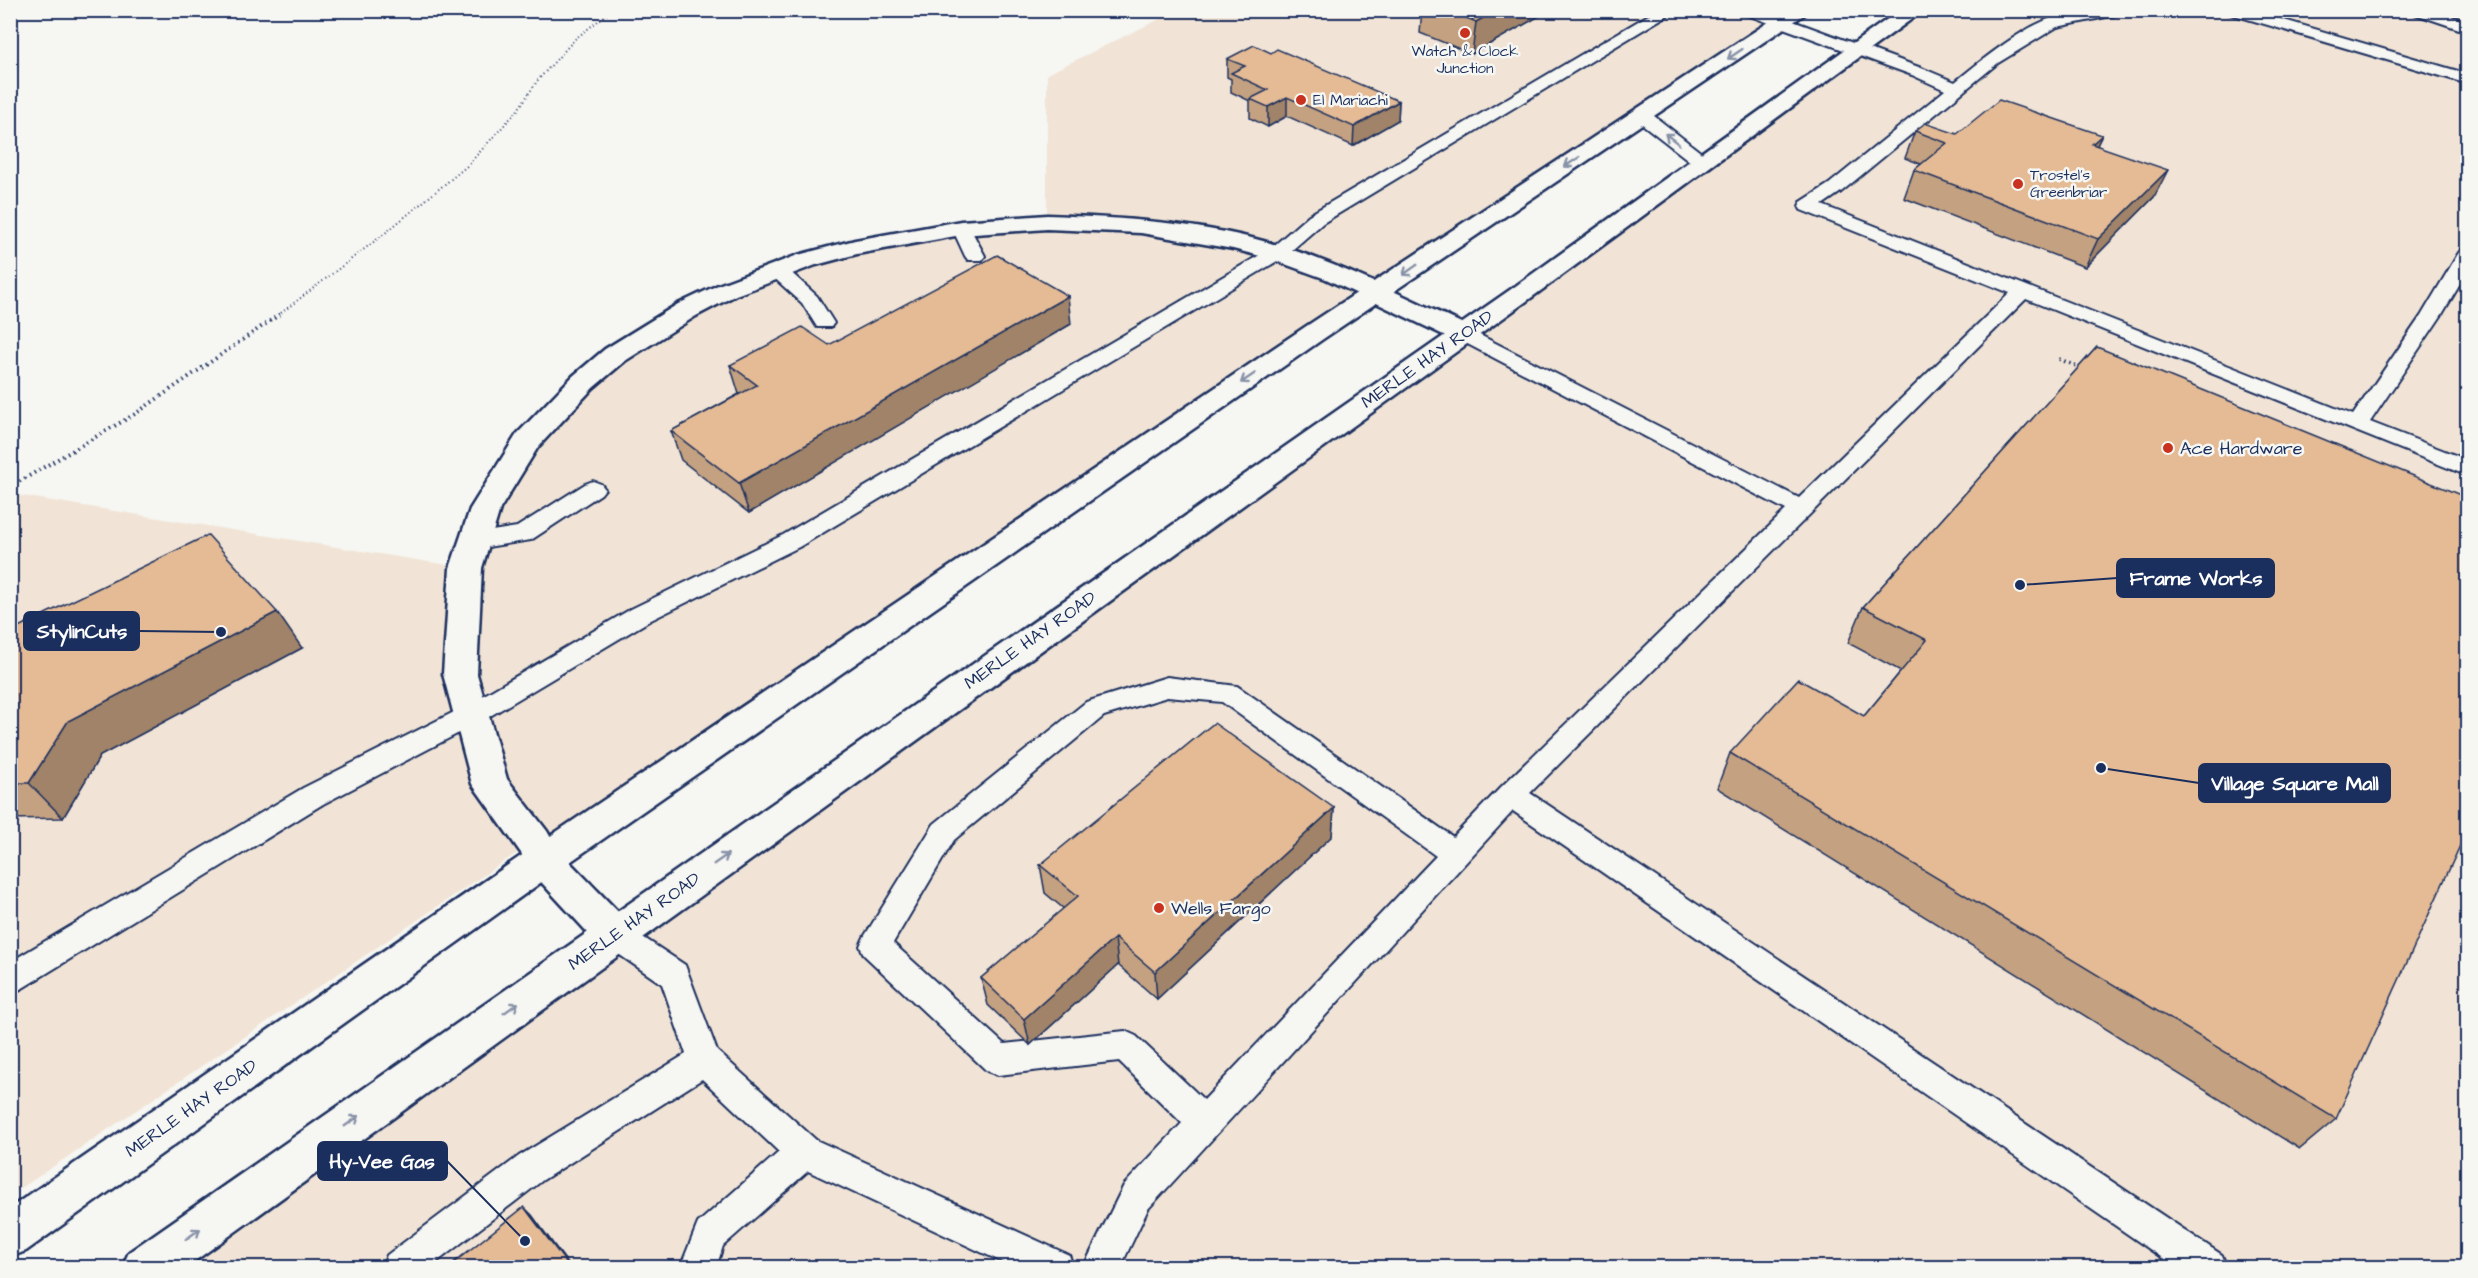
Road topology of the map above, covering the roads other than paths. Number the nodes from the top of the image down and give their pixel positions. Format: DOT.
graph roads {
  1 [pos="1669,10"];
  2 [pos="1747,10"];
  3 [pos="1914,10"];
  4 [pos="2116,10"];
  5 [pos="2232,10"];
  6 [pos="2417,10"];
  7 [pos="1792,17"];
  8 [pos="2468,27"];
  9 [pos="1859,50"];
  10 [pos="2468,79"];
  11 [pos="1956,89"];
  12 [pos="1643,116"];
  13 [pos="1702,162"];
  14 [pos="962,228"];
  15 [pos="1277,253"];
  16 [pos="2468,255"];
  17 [pos="975,256"];
  18 [pos="778,271"];
  19 [pos="2023,291"];
  20 [pos="1377,292"];
  21 [pos="824,323"];
  22 [pos="1463,334"];
  23 [pos="2357,425"];
  24 [pos="2468,470"];
  25 [pos="593,489"];
  26 [pos="1802,509"];
  27 [pos="475,541"];
  28 [pos="471,716"];
  29 [pos="1511,795"];
  30 [pos="1456,855"];
  31 [pos="544,860"];
  32 [pos="615,935"];
  33 [pos="10,979"];
  34 [pos="704,1060"];
  35 [pos="1205,1123"];
  36 [pos="804,1152"];
  37 [pos="10,1235"];
  38 [pos="145,1268"];
  39 [pos="400,1268"];
  40 [pos="698,1268"];
  41 [pos="1056,1268"];
  42 [pos="1101,1268"];
  43 [pos="2209,1268"];
  1 -- 15 [label="lane"];
  2 -- 7 [label="lane"];
  3 -- 9 [label="main road, MERLE HAY ROAD"];
  4 -- 11 [label="lane"];
  5 -- 10 [label="lane"];
  6 -- 8 [label="lane"];
  7 -- 9 [label="lane"];
  7 -- 12 [label="main road, MERLE HAY ROAD, one-way"];
  9 -- 11 [label="lane"];
  9 -- 13 [label="main road, MERLE HAY ROAD"];
  11 -- 19 [label="lane"];
  13 -- 12 [label="lane, one-way"];
  12 -- 20 [label="main road, MERLE HAY ROAD, one-way"];
  13 -- 22 [label="main road, MERLE HAY ROAD"];
  14 -- 15 [label="main road"];
  14 -- 17 [label="lane"];
  14 -- 18 [label="main road"];
  15 -- 20 [label="main road"];
  15 -- 28 [label="lane"];
  16 -- 23 [label="lane"];
  18 -- 21 [label="lane"];
  18 -- 27 [label="main road"];
  19 -- 23 [label="lane"];
  19 -- 26 [label="lane"];
  20 -- 22 [label="main road"];
  20 -- 31 [label="main road, MERLE HAY ROAD, one-way"];
  22 -- 26 [label="lane"];
  32 -- 22 [label="main road, MERLE HAY ROAD, one-way"];
  23 -- 24 [label="lane"];
  25 -- 27 [label="lane"];
  26 -- 29 [label="lane"];
  27 -- 28 [label="main road"];
  28 -- 31 [label="main road"];
  28 -- 33 [label="lane"];
  29 -- 30 [label="lane"];
  29 -- 43 [label="lane"];
  30 -- 35 [label="lane"];
  30 -- 35 [label="lane"];
  31 -- 32 [label="main road"];
  31 -- 37 [label="main road, MERLE HAY ROAD"];
  32 -- 34 [label="lane"];
  38 -- 32 [label="main road, MERLE HAY ROAD, one-way"];
  34 -- 36 [label="lane"];
  34 -- 39 [label="lane"];
  35 -- 42 [label="lane"];
  36 -- 40 [label="lane"];
  36 -- 41 [label="lane"];
}
